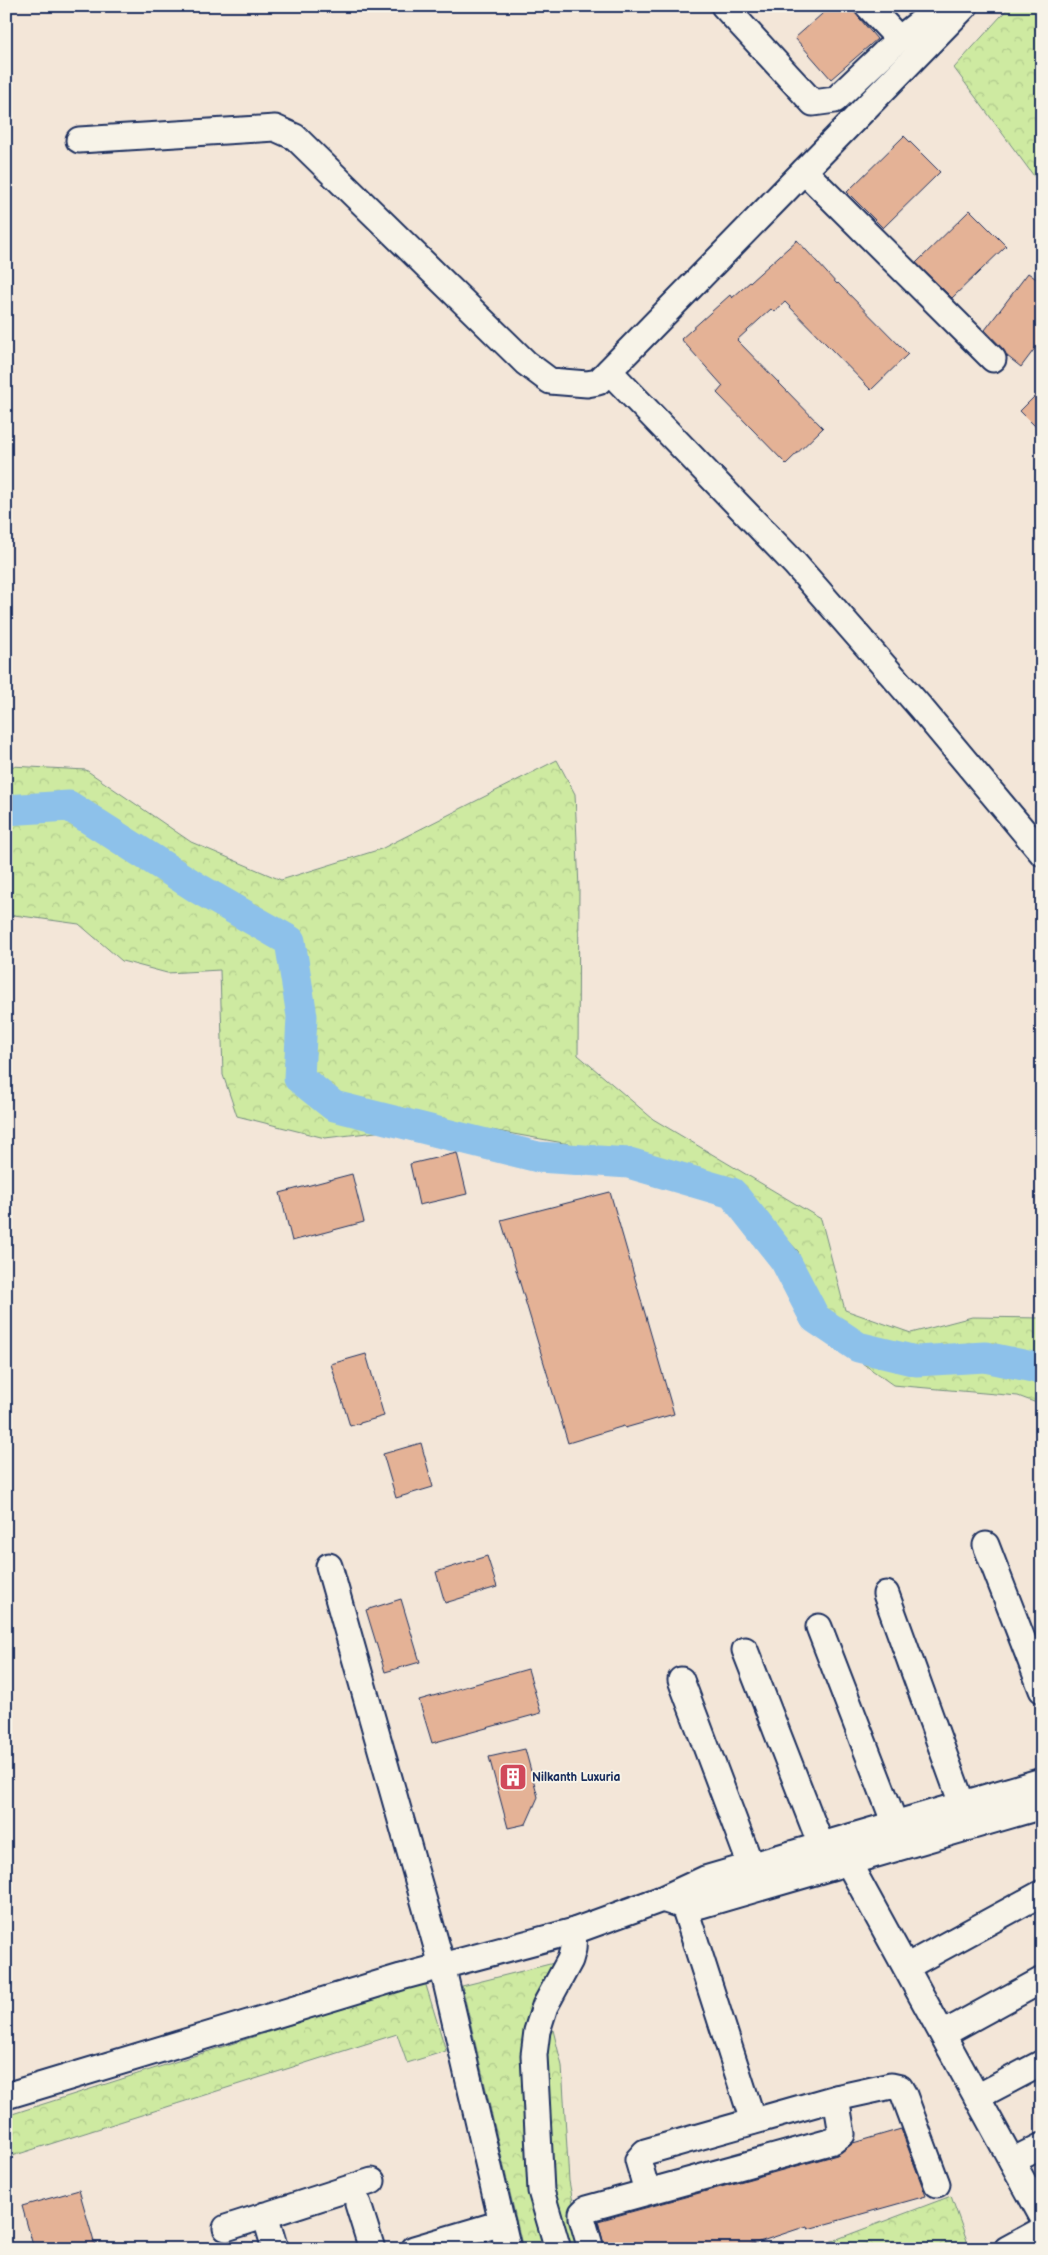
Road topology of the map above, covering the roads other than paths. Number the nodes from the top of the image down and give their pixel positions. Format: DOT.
graph roads {
  1 [pos="724,6"];
  2 [pos="868,6"];
  3 [pos="965,6"];
  4 [pos="937,8"];
  5 [pos="913,38"];
  6 [pos="79,140"];
  7 [pos="804,171"];
  8 [pos="993,359"];
  9 [pos="609,371"];
  10 [pos="1042,853"];
  11 [pos="986,1545"];
  12 [pos="329,1566"];
  13 [pos="886,1594"];
  14 [pos="819,1627"];
  15 [pos="745,1650"];
  16 [pos="681,1680"];
  17 [pos="1042,1690"];
  18 [pos="1042,1781"];
  19 [pos="962,1804"];
  20 [pos="1042,1806"];
  21 [pos="895,1824"];
  22 [pos="821,1845"];
  23 [pos="848,1862"];
  24 [pos="751,1866"];
  25 [pos="1042,1893"];
  26 [pos="673,1903"];
  27 [pos="574,1931"];
  28 [pos="442,1965"];
  29 [pos="906,1967"];
  30 [pos="1042,1980"];
  31 [pos="942,2034"];
  32 [pos="1042,2063"];
  33 [pos="6,2096"];
  34 [pos="977,2097"];
  35 [pos="836,2098"];
  36 [pos="753,2121"];
  37 [pos="1042,2146"];
  38 [pos="1012,2161"];
  39 [pos="372,2181"];
  40 [pos="937,2184"];
  41 [pos="646,2191"];
  42 [pos="358,2204"];
  43 [pos="265,2216"];
  44 [pos="1042,2216"];
  45 [pos="502,2223"];
  46 [pos="226,2228"];
  47 [pos="1042,2230"];
  48 [pos="275,2249"];
  49 [pos="372,2249"];
  50 [pos="414,2249"];
  51 [pos="508,2249"];
  52 [pos="558,2249"];
  53 [pos="590,2249"];
  54 [pos="1007,2249"];
  1 -- 5 [label="street"];
  2 -- 5 [label="street"];
  3 -- 5 [label="street"];
  4 -- 5 [label="street"];
  5 -- 7 [label="street"];
  6 -- 9 [label="street"];
  7 -- 8 [label="street"];
  7 -- 9 [label="street"];
  9 -- 10 [label="street"];
  11 -- 17 [label="street"];
  12 -- 28 [label="street"];
  13 -- 19 [label="street"];
  14 -- 21 [label="street"];
  15 -- 22 [label="street"];
  16 -- 24 [label="street"];
  18 -- 19 [label="street"];
  19 -- 21 [label="street"];
  20 -- 23 [label="street"];
  21 -- 22 [label="street"];
  22 -- 24 [label="street"];
  23 -- 26 [label="street"];
  23 -- 29 [label="street"];
  24 -- 26 [label="street"];
  25 -- 29 [label="street"];
  26 -- 27 [label="street"];
  26 -- 36 [label="street"];
  27 -- 28 [label="street"];
  27 -- 52 [label="street"];
  28 -- 33 [label="street"];
  28 -- 45 [label="street"];
  29 -- 31 [label="street"];
  30 -- 31 [label="street"];
  31 -- 34 [label="street"];
  32 -- 34 [label="street"];
  34 -- 38 [label="street"];
  35 -- 36 [label="street"];
  35 -- 40 [label="street"];
  35 -- 41 [label="street"];
  36 -- 41 [label="street"];
  37 -- 38 [label="street"];
  38 -- 44 [label="street"];
  39 -- 43 [label="street"];
  41 -- 53 [label="street"];
  42 -- 49 [label="street"];
  43 -- 46 [label="street"];
  43 -- 48 [label="street"];
  45 -- 50 [label="street"];
  45 -- 51 [label="street"];
  47 -- 54 [label="street"];
}
